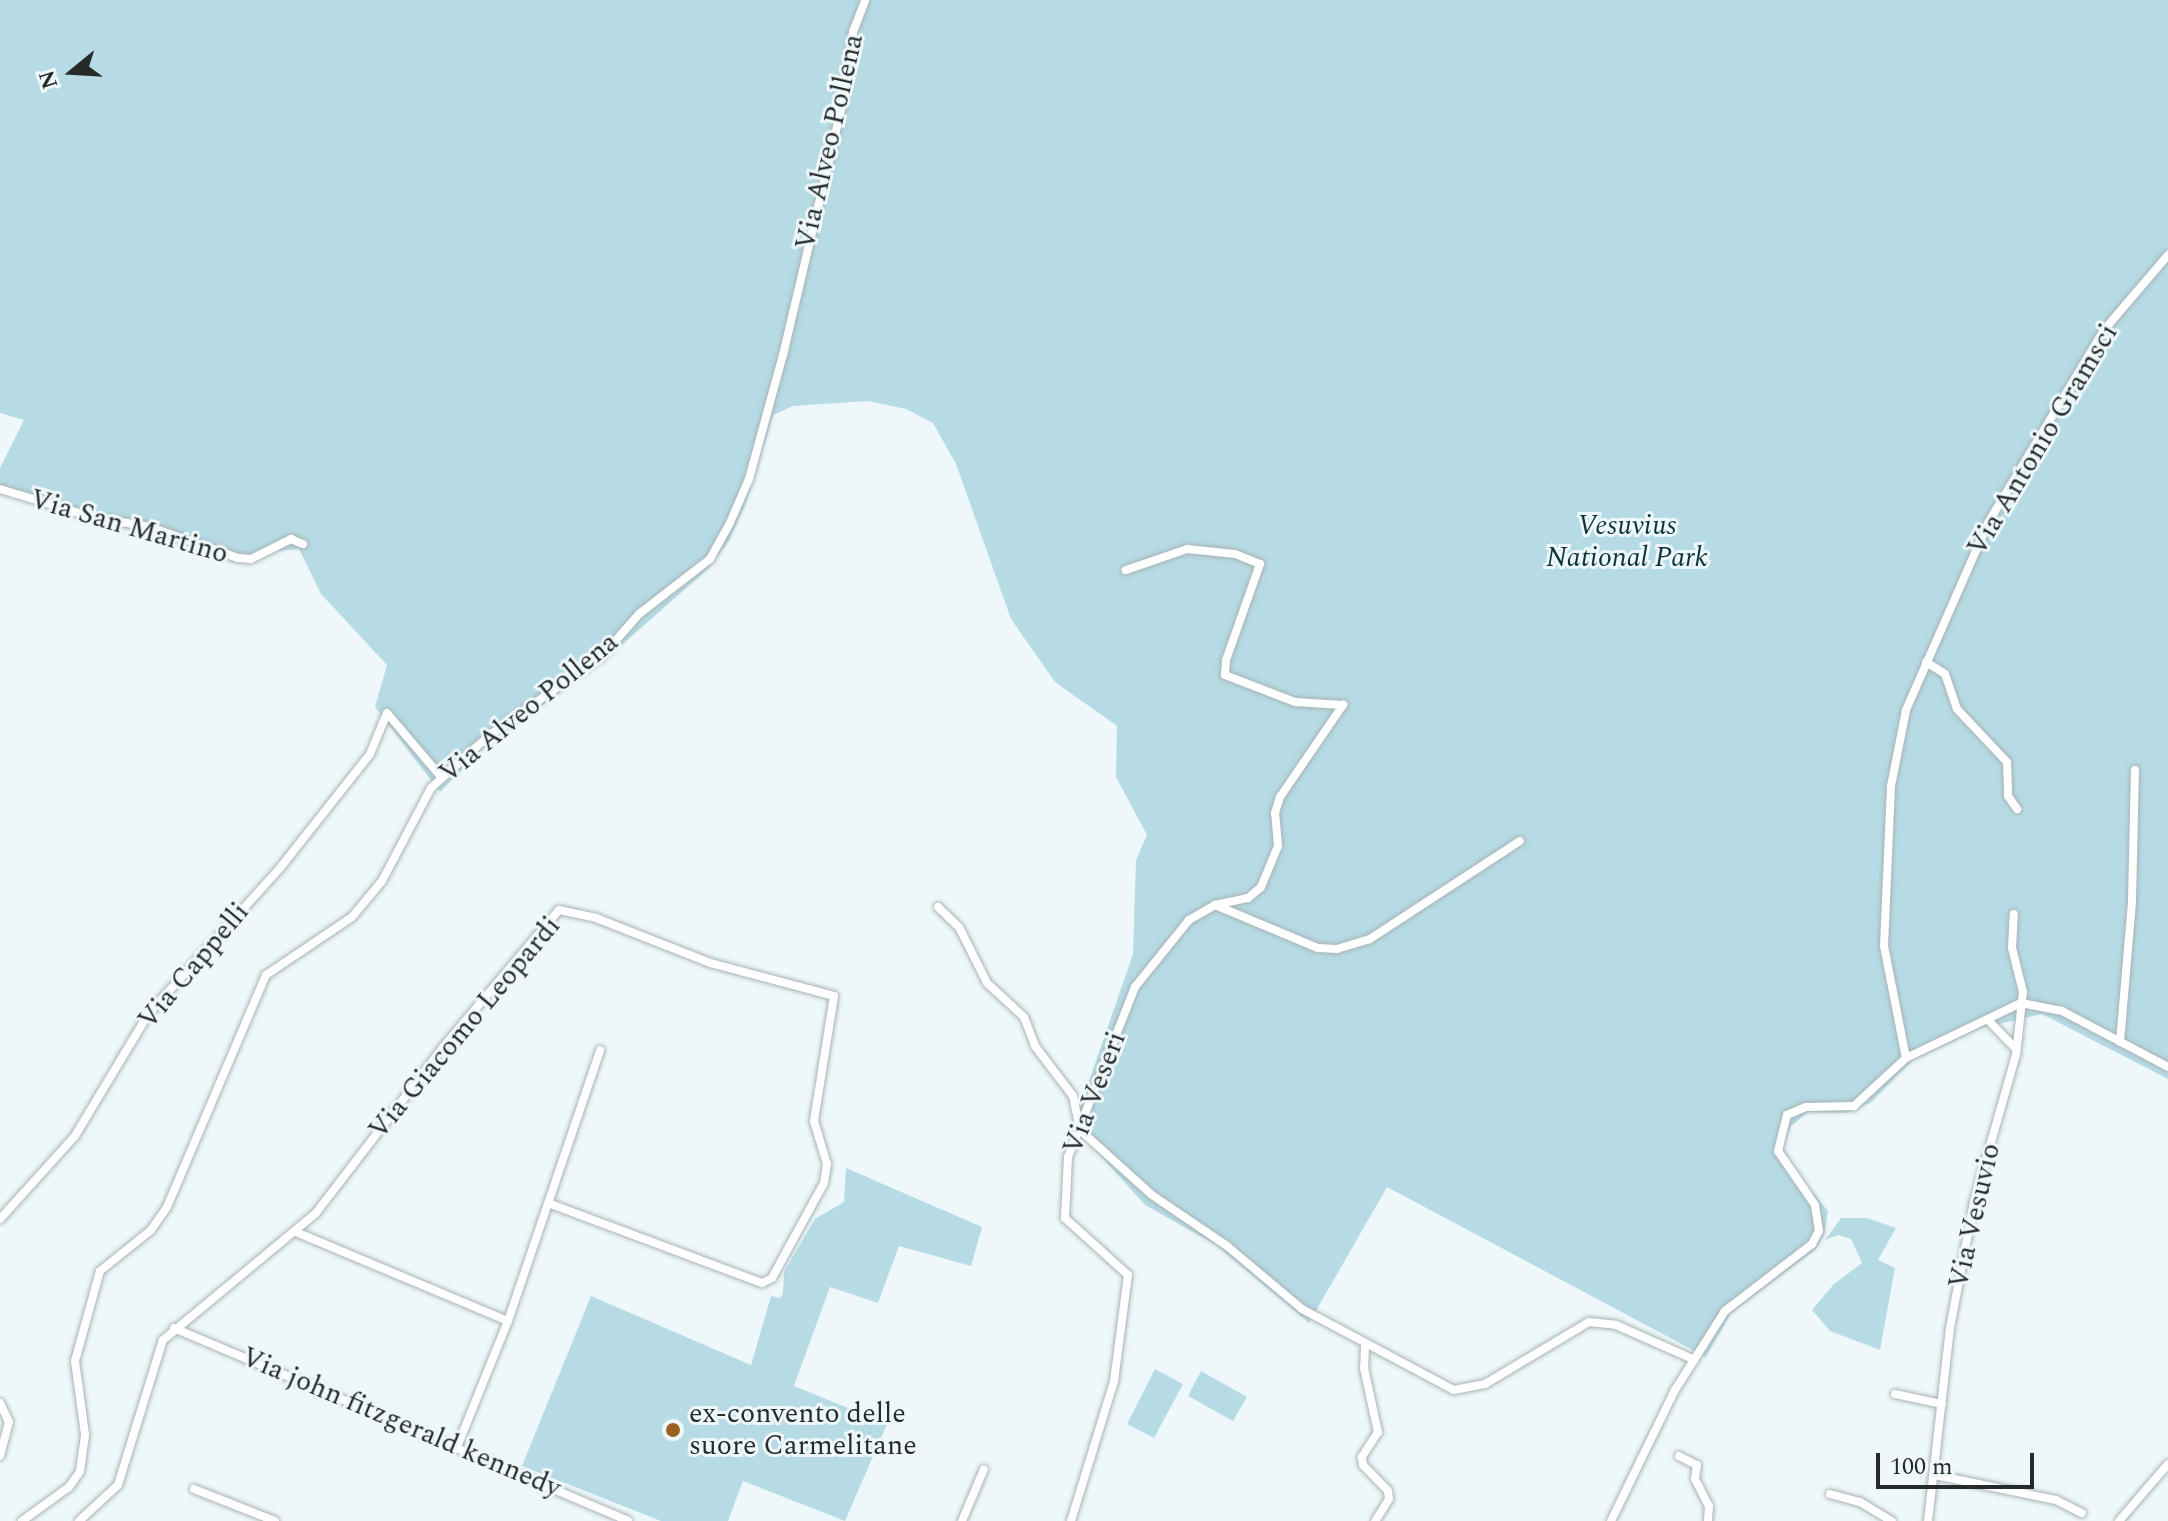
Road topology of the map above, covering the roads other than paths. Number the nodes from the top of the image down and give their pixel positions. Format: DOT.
graph roads {
  1 [pos="865,0"];
  2 [pos="2168,255"];
  3 [pos="0,489"];
  4 [pos="303,544"];
  5 [pos="1126,570"];
  6 [pos="1926,662"];
  7 [pos="2135,770"];
  8 [pos="442,778"];
  9 [pos="2017,809"];
  10 [pos="1520,841"];
  11 [pos="1215,905"];
  12 [pos="938,907"];
  13 [pos="2014,914"];
  14 [pos="2021,1003"];
  15 [pos="1988,1020"];
  16 [pos="2120,1042"];
  17 [pos="2016,1049"];
  18 [pos="600,1050"];
  19 [pos="1906,1058"];
  20 [pos="2168,1067"];
  21 [pos="1080,1130"];
  22 [pos="548,1203"];
  23 [pos="0,1219"];
  24 [pos="296,1232"];
  25 [pos="508,1321"];
  26 [pos="174,1328"];
  27 [pos="1365,1345"];
  28 [pos="1695,1360"];
  29 [pos="1895,1394"];
  30 [pos="0,1403"];
  31 [pos="1942,1404"];
  32 [pos="457,1447"];
  33 [pos="0,1456"];
  34 [pos="1679,1456"];
  35 [pos="2168,1464"];
  36 [pos="984,1469"];
  37 [pos="1935,1475"];
  38 [pos="194,1489"];
  39 [pos="1830,1494"];
  40 [pos="2082,1513"];
  41 [pos="271,1520"];
  42 [pos="22,1521"];
  43 [pos="79,1521"];
  44 [pos="628,1521"];
  45 [pos="962,1521"];
  46 [pos="1071,1521"];
  47 [pos="1375,1521"];
  48 [pos="1611,1521"];
  49 [pos="1708,1521"];
  50 [pos="1892,1521"];
  51 [pos="1928,1521"];
  52 [pos="2119,1521"];
  1 -- 8 [label="street, Via Alveo Pollena"];
  2 -- 6 [label="street, Via Antonio Gramsci"];
  3 -- 4 [label="street, Via San Martino"];
  5 -- 11 [label="street, Via Veseri"];
  6 -- 9 [label="street"];
  6 -- 19 [label="street, Via Antonio Gramsci"];
  7 -- 16 [label="street"];
  8 -- 23 [label="street, Via Cappelli"];
  8 -- 42 [label="street, Via Alveo Pollena"];
  10 -- 11 [label="street"];
  11 -- 21 [label="street, Via Veseri"];
  12 -- 21 [label="street"];
  13 -- 14 [label="street, Via Vesuvio"];
  14 -- 15 [label="street"];
  14 -- 16 [label="street"];
  14 -- 17 [label="street, Via Vesuvio"];
  15 -- 17 [label="street"];
  15 -- 19 [label="street"];
  16 -- 20 [label="street"];
  17 -- 31 [label="street, Via Vesuvio"];
  18 -- 22 [label="street"];
  19 -- 28 [label="street"];
  21 -- 27 [label="street"];
  21 -- 46 [label="street, Via Veseri"];
  22 -- 24 [label="street, Via Giacomo Leopardi"];
  22 -- 25 [label="street"];
  24 -- 25 [label="street"];
  24 -- 26 [label="street, Via Giacomo Leopardi"];
  25 -- 32 [label="street"];
  26 -- 32 [label="street, Via john fitzgerald kennedy"];
  26 -- 43 [label="street, Via Giacomo Leopardi"];
  27 -- 28 [label="street"];
  27 -- 47 [label="street"];
  28 -- 48 [label="street"];
  29 -- 31 [label="street"];
  30 -- 33 [label="street"];
  31 -- 37 [label="street, Via Vesuvio"];
  32 -- 44 [label="street, Via john fitzgerald kennedy"];
  34 -- 49 [label="street"];
  35 -- 52 [label="street"];
  36 -- 45 [label="street"];
  37 -- 40 [label="street"];
  37 -- 51 [label="street, Via Vesuvio"];
  38 -- 41 [label="street"];
  39 -- 50 [label="street"];
}
